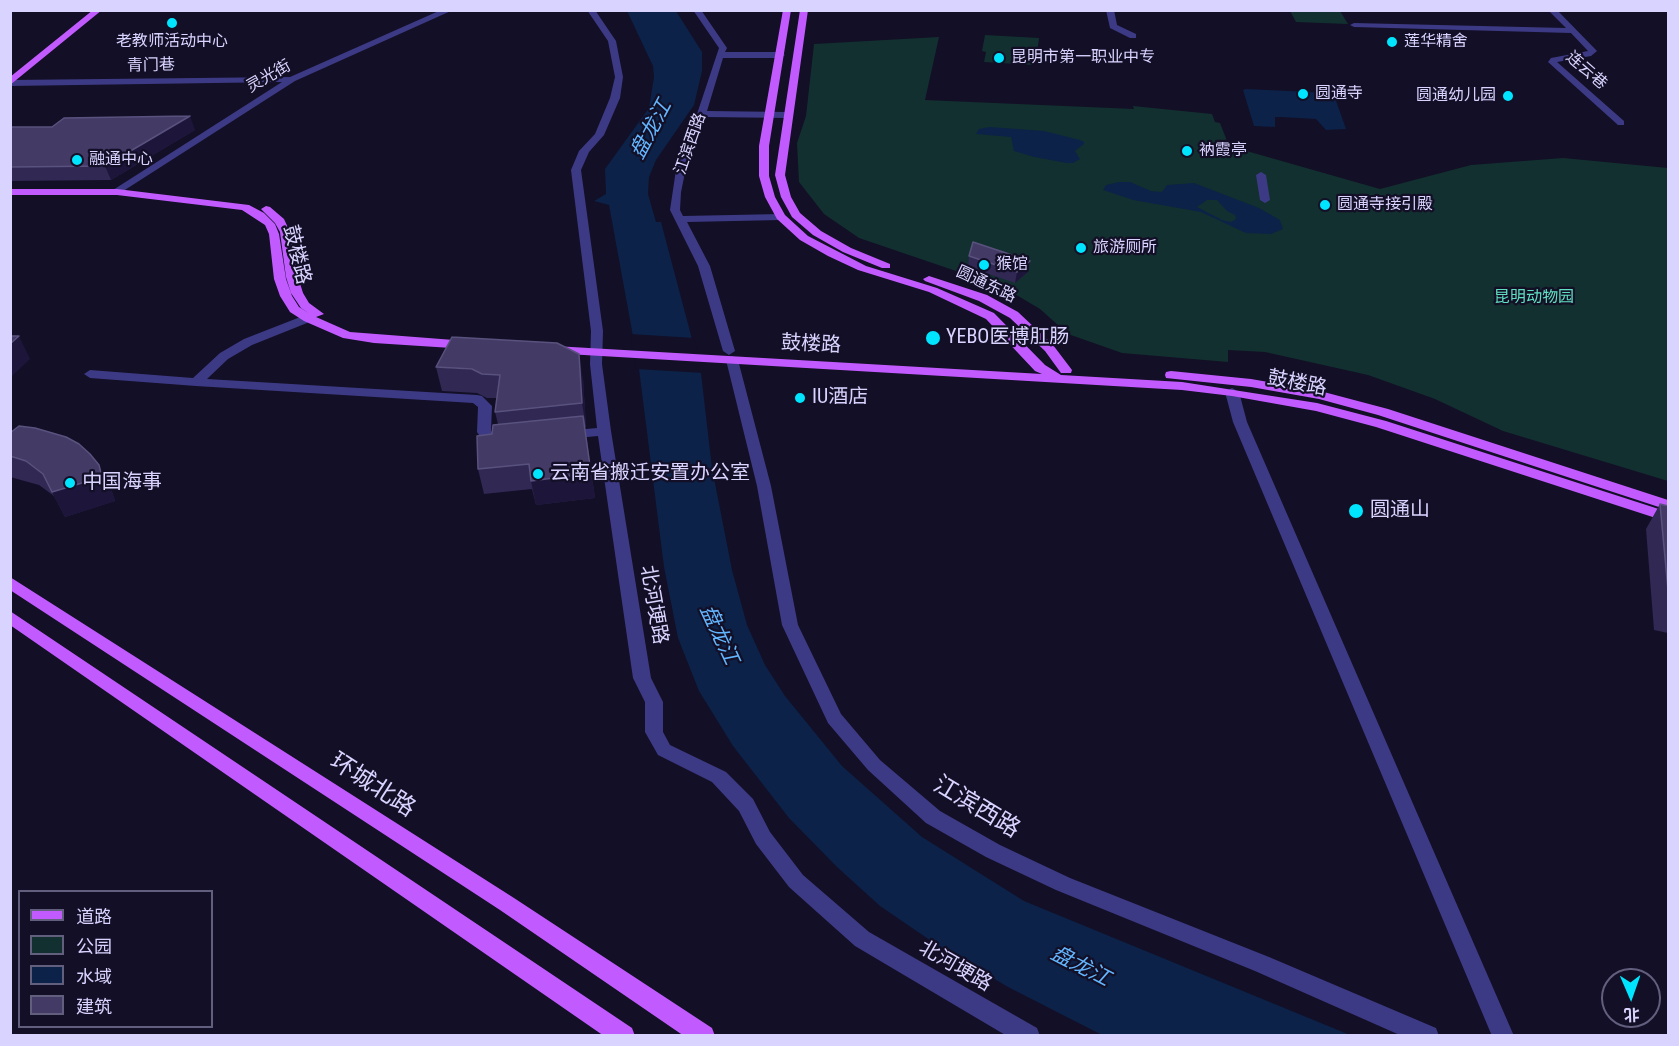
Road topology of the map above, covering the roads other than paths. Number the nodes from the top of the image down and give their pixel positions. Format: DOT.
graph roads {
  1 [pos="84,10"];
  2 [pos="98,10"];
  3 [pos="449,10"];
  4 [pos="591,10"];
  5 [pos="697,10"];
  6 [pos="787,10"];
  7 [pos="804,10"];
  8 [pos="1110,10"];
  9 [pos="1552,10"];
  10 [pos="1354,25"];
  11 [pos="1573,31"];
  12 [pos="1133,36"];
  13 [pos="719,55"];
  14 [pos="781,55"];
  15 [pos="10,69"];
  16 [pos="292,79"];
  17 [pos="10,83"];
  18 [pos="702,114"];
  19 [pos="768,115"];
  20 [pos="787,115"];
  21 [pos="1622,123"];
  22 [pos="1261,175"];
  23 [pos="119,189"];
  24 [pos="10,190"];
  25 [pos="1265,200"];
  26 [pos="781,217"];
  27 [pos="678,219"];
  28 [pos="308,318"];
  29 [pos="543,346"];
  30 [pos="597,349"];
  31 [pos="731,356"];
  32 [pos="1040,368"];
  33 [pos="90,374"];
  34 [pos="1063,374"];
  35 [pos="196,382"];
  36 [pos="1232,392"];
  37 [pos="604,431"];
  38 [pos="550,437"];
  39 [pos="517,441"];
  40 [pos="1668,505"];
  41 [pos="1668,517"];
  42 [pos="10,582"];
  43 [pos="10,617"];
  44 [pos="624,1035"];
  45 [pos="704,1035"];
  46 [pos="1029,1035"];
  47 [pos="1428,1035"];
  48 [pos="1503,1035"];
  1 -- 15 [label="main road"];
  2 -- 17 [label="main road"];
  3 -- 16 [label="street, 灵光街"];
  4 -- 30 [label="street, 北河埂路"];
  5 -- 13 [label="street"];
  6 -- 14 [label="main road, 圆通东路"];
  7 -- 20 [label="main road, 圆通东路"];
  8 -- 12 [label="street"];
  9 -- 11 [label="street, 连云巷"];
  10 -- 11 [label="street"];
  11 -- 21 [label="street, 连云巷"];
  13 -- 14 [label="street"];
  13 -- 18 [label="street, 江滨西路"];
  14 -- 19 [label="main road, 圆通东路"];
  16 -- 17 [label="street, 青门巷"];
  16 -- 23 [label="street, 灵光街"];
  18 -- 19 [label="street"];
  18 -- 27 [label="street, 江滨西路"];
  19 -- 20 [label="street"];
  19 -- 26 [label="main road, 圆通东路"];
  20 -- 34 [label="main road, 圆通东路"];
  22 -- 25 [label="street"];
  23 -- 24 [label="main road, 鼓楼路"];
  23 -- 28 [label="main road, 鼓楼路"];
  23 -- 28 [label="main road, 鼓楼路"];
  26 -- 27 [label="street"];
  26 -- 32 [label="main road, 圆通东路"];
  27 -- 31 [label="street, 江滨西路"];
  28 -- 35 [label="street"];
  29 -- 30 [label="main road, 鼓楼路"];
  30 -- 31 [label="main road, 鼓楼路"];
  30 -- 37 [label="street, 北河埂路"];
  31 -- 32 [label="main road, 鼓楼路"];
  31 -- 34 [label="main road, 鼓楼路"];
  31 -- 47 [label="street, 江滨西路"];
  32 -- 34 [label="main road, 鼓楼路"];
  33 -- 35 [label="street"];
  34 -- 36 [label="main road, 鼓楼路"];
  34 -- 40 [label="main road, 鼓楼路"];
  35 -- 39 [label="street"];
  36 -- 41 [label="main road, 鼓楼路"];
  36 -- 48 [label="street"];
  37 -- 38 [label="street"];
  37 -- 46 [label="street, 北河埂路"];
  42 -- 45 [label="main road, 环城北路"];
  43 -- 44 [label="main road"];
}
